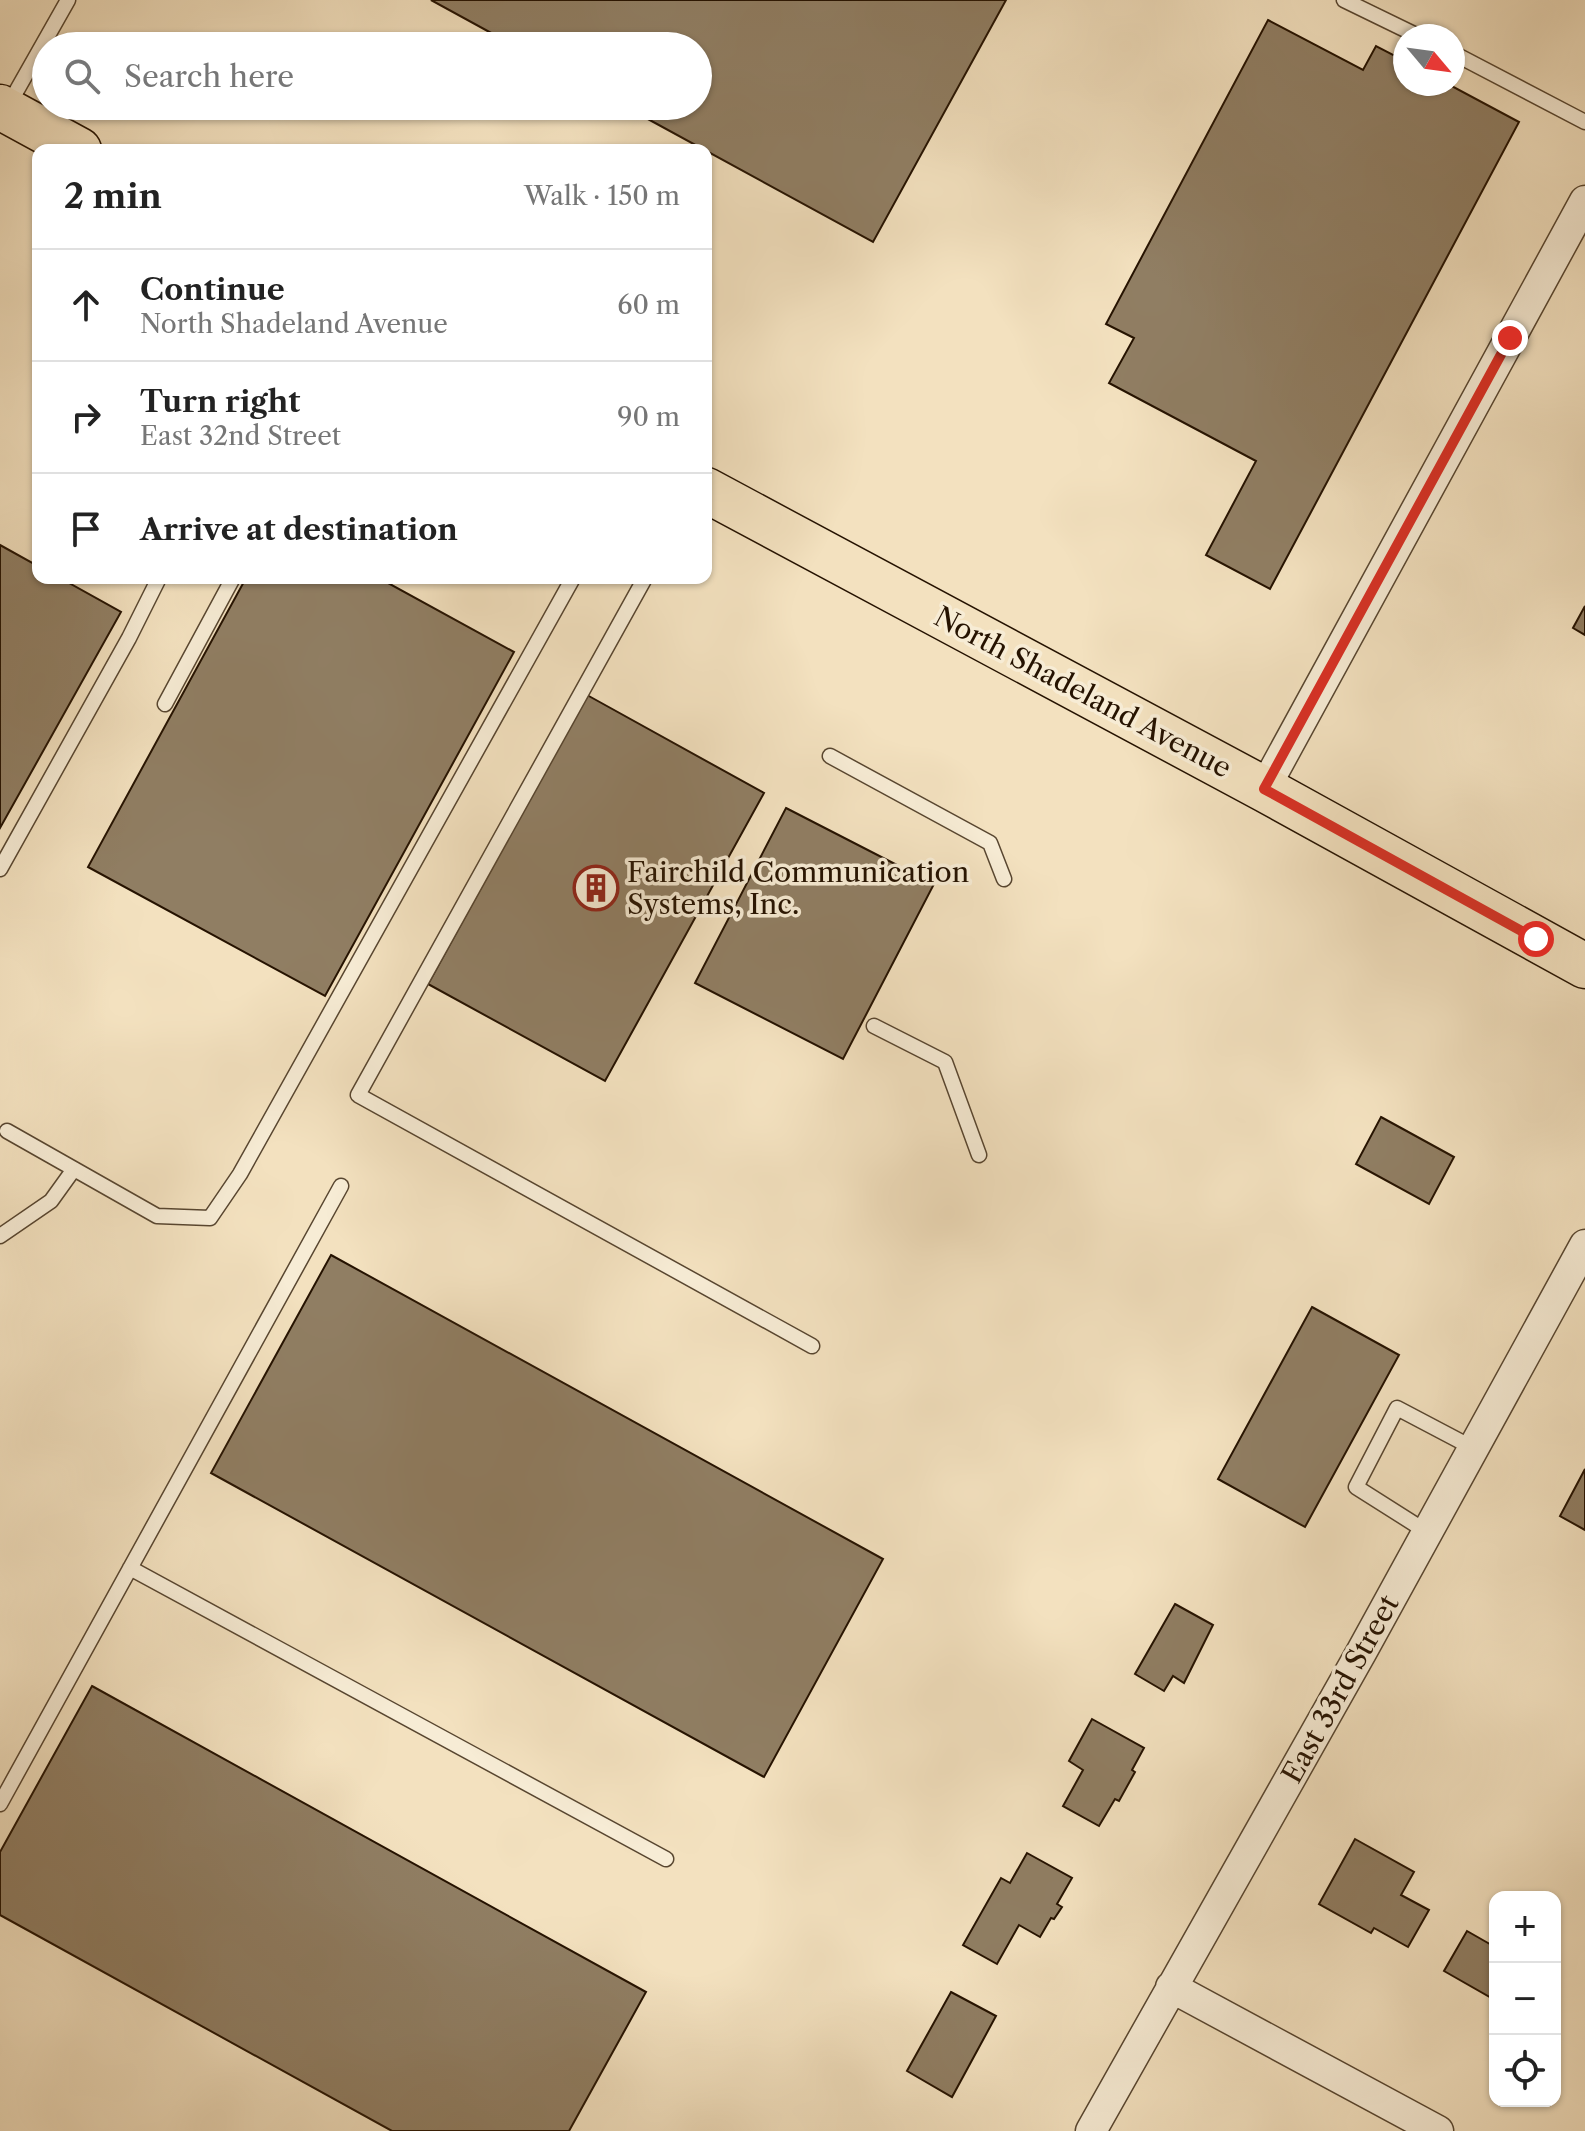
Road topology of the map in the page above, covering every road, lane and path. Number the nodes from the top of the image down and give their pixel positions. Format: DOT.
graph roads {
  1 [pos="68,0"];
  2 [pos="1344,0"];
  3 [pos="1393,24"];
  4 [pos="49,32"];
  5 [pos="1465,59"];
  6 [pos="32,60"];
  7 [pos="3,108"];
  8 [pos="1585,122"];
  9 [pos="68,144"];
  10 [pos="1585,201"];
  11 [pos="712,493"];
  12 [pos="156,584"];
  13 [pos="230,584"];
  14 [pos="570,584"];
  15 [pos="642,584"];
  16 [pos="165,704"];
  17 [pos="830,756"];
  18 [pos="1264,789"];
  19 [pos="0,869"];
  20 [pos="1004,879"];
  21 [pos="1585,966"];
  22 [pos="874,1026"];
  23 [pos="7,1131"];
  24 [pos="979,1155"];
  25 [pos="74,1169"];
  26 [pos="341,1186"];
  27 [pos="0,1236"];
  28 [pos="1585,1245"];
  29 [pos="812,1346"];
  30 [pos="1473,1448"];
  31 [pos="1427,1532"];
  32 [pos="130,1568"];
  33 [pos="0,1804"];
  34 [pos="666,1859"];
  35 [pos="1171,1987"];
  36 [pos="1091,2131"];
  37 [pos="1438,2131"];
  1 -- 4 [label="lane"];
  2 -- 3 [label="lane"];
  5 -- 8 [label="lane"];
  6 -- 7 [label="lane"];
  7 -- 9 [label="main road"];
  10 -- 18 [label="street"];
  11 -- 18 [label="main road, North Shadeland Avenue"];
  12 -- 19 [label="lane"];
  13 -- 16 [label="lane"];
  14 -- 25 [label="lane"];
  15 -- 29 [label="lane"];
  17 -- 20 [label="lane"];
  18 -- 21 [label="main road, North Shadeland Avenue"];
  22 -- 24 [label="lane"];
  23 -- 25 [label="lane"];
  25 -- 27 [label="lane"];
  26 -- 32 [label="lane"];
  28 -- 30 [label="street, East 33rd Street"];
  30 -- 31 [label="street, East 33rd Street"];
  30 -- 31 [label="lane"];
  31 -- 35 [label="street, East 33rd Street"];
  32 -- 33 [label="lane"];
  32 -- 34 [label="lane"];
  35 -- 36 [label="street, East 33rd Street"];
  35 -- 37 [label="street"];
}
